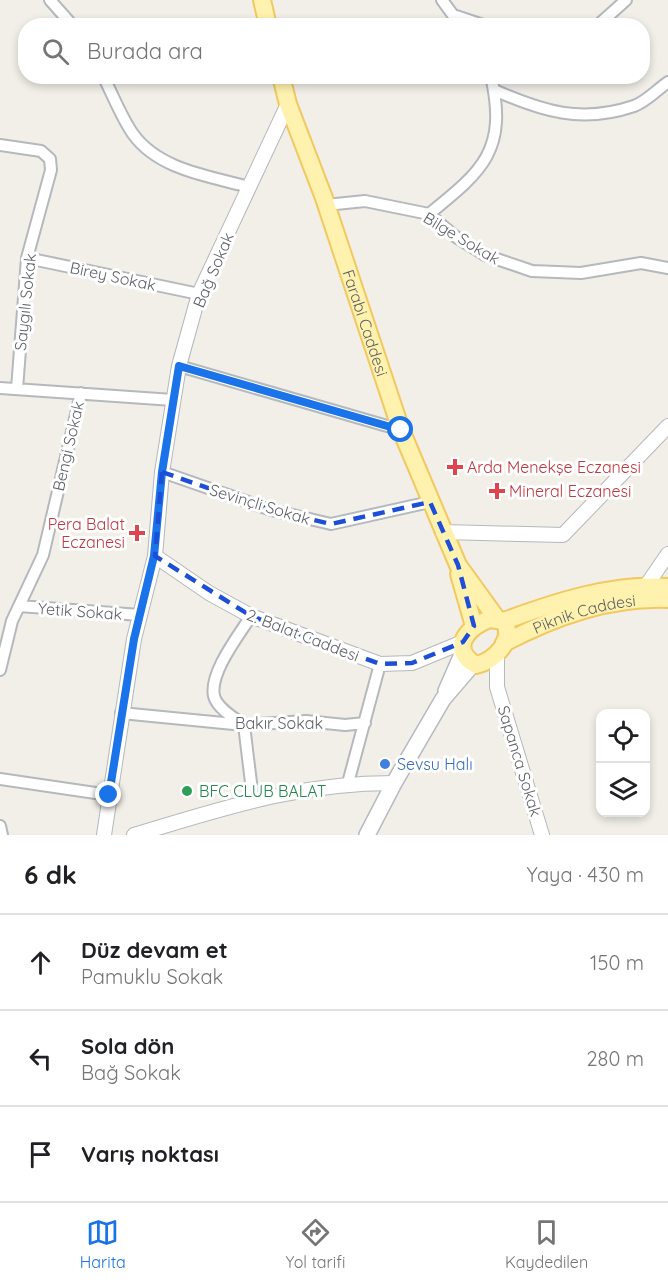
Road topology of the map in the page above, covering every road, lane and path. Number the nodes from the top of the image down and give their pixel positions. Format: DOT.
graph roads {
  1 [pos="50,0"];
  2 [pos="262,0"];
  3 [pos="442,0"];
  4 [pos="626,0"];
  5 [pos="453,15"];
  6 [pos="66,18"];
  7 [pos="266,18"];
  8 [pos="456,18"];
  9 [pos="462,18"];
  10 [pos="606,18"];
  11 [pos="668,82"];
  12 [pos="107,84"];
  13 [pos="283,84"];
  14 [pos="493,84"];
  15 [pos="494,90"];
  16 [pos="288,104"];
  17 [pos="0,145"];
  18 [pos="249,187"];
  19 [pos="326,205"];
  20 [pos="429,214"];
  21 [pos="27,258"];
  22 [pos="668,268"];
  23 [pos="199,294"];
  24 [pos="179,366"];
  25 [pos="0,388"];
  26 [pos="17,389"];
  27 [pos="81,393"];
  28 [pos="173,400"];
  29 [pos="668,426"];
  30 [pos="401,430"];
  31 [pos="162,472"];
  32 [pos="430,502"];
  33 [pos="443,532"];
  34 [pos="668,554"];
  35 [pos="154,556"];
  36 [pos="458,565"];
  37 [pos="646,586"];
  38 [pos="668,587"];
  39 [pos="668,599"];
  40 [pos="19,606"];
  41 [pos="140,615"];
  42 [pos="251,616"];
  43 [pos="0,619"];
  44 [pos="500,620"];
  45 [pos="12,621"];
  46 [pos="474,626"];
  47 [pos="501,648"];
  48 [pos="469,655"];
  49 [pos="381,664"];
  50 [pos="0,670"];
  51 [pos="497,687"];
  52 [pos="121,712"];
  53 [pos="364,723"];
  54 [pos="244,725"];
  55 [pos="0,778"];
  56 [pos="348,783"];
  57 [pos="394,783"];
  58 [pos="109,795"];
  59 [pos="253,799"];
  60 [pos="0,826"];
  61 [pos="2,835"];
  62 [pos="104,835"];
  63 [pos="134,835"];
  64 [pos="367,835"];
  65 [pos="542,835"];
  1 -- 6 [label="street"];
  2 -- 7 [label="main road"];
  3 -- 5 [label="street"];
  4 -- 10 [label="street"];
  5 -- 8 [label="street"];
  5 -- 9 [label="street"];
  11 -- 15 [label="street"];
  12 -- 18 [label="street"];
  13 -- 16 [label="main road, Farabi Caddesi"];
  14 -- 15 [label="street"];
  15 -- 20 [label="street"];
  16 -- 18 [label="street, Bağ Sokak"];
  16 -- 19 [label="main road, Farabi Caddesi"];
  17 -- 21 [label="street, Saygılı Sokak"];
  18 -- 23 [label="street, Bağ Sokak"];
  19 -- 20 [label="street, Bilge Sokak"];
  19 -- 30 [label="main road, Farabi Caddesi"];
  20 -- 22 [label="street, Bilge Sokak"];
  21 -- 23 [label="street, Birey Sokak"];
  21 -- 26 [label="street, Saygılı Sokak"];
  23 -- 24 [label="street, Bağ Sokak"];
  24 -- 28 [label="street, Bağ Sokak"];
  24 -- 30 [label="street"];
  25 -- 26 [label="street"];
  26 -- 27 [label="street"];
  27 -- 28 [label="street"];
  27 -- 40 [label="street, Bengi Sokak"];
  28 -- 31 [label="street, Bağ Sokak"];
  29 -- 33 [label="street"];
  30 -- 32 [label="main road, Farabi Caddesi"];
  31 -- 32 [label="street, Sevinçli Sokak"];
  31 -- 35 [label="street, Bağ Sokak"];
  32 -- 33 [label="main road, Farabi Caddesi"];
  33 -- 36 [label="main road, Farabi Caddesi"];
  34 -- 37 [label="street"];
  35 -- 41 [label="street, Bağ Sokak"];
  35 -- 42 [label="street, 2. Balat Caddesi"];
  36 -- 44 [label="main road"];
  36 -- 46 [label="main road"];
  37 -- 38 [label="main road, Piknik Caddesi"];
  37 -- 44 [label="main road, Piknik Caddesi"];
  39 -- 47 [label="main road, Piknik Caddesi"];
  40 -- 41 [label="street, Yetik Sokak"];
  40 -- 45 [label="street, Bengi Sokak"];
  41 -- 52 [label="street, Bağ Sokak"];
  42 -- 49 [label="street, 2. Balat Caddesi"];
  42 -- 54 [label="street"];
  43 -- 45 [label="street"];
  44 -- 46 [label="main road, Piknik Caddesi"];
  44 -- 47 [label="main road"];
  45 -- 50 [label="street, Bengi Sokak"];
  46 -- 48 [label="main road"];
  47 -- 48 [label="main road, Piknik Caddesi"];
  47 -- 51 [label="street, Sapanca Sokak"];
  48 -- 49 [label="street, 2. Balat Caddesi"];
  48 -- 51 [label="street, Sapanca Sokak"];
  48 -- 57 [label="main road"];
  49 -- 53 [label="street"];
  51 -- 65 [label="street, Sapanca Sokak"];
  52 -- 54 [label="street, Bakır Sokak"];
  52 -- 58 [label="street, Bağ Sokak"];
  53 -- 54 [label="street, Bakır Sokak"];
  53 -- 56 [label="street"];
  54 -- 59 [label="street"];
  55 -- 58 [label="street"];
  56 -- 57 [label="street"];
  56 -- 59 [label="street"];
  57 -- 64 [label="main road"];
  58 -- 62 [label="street, Bağ Sokak"];
  59 -- 63 [label="street"];
  60 -- 61 [label="street"];
}
